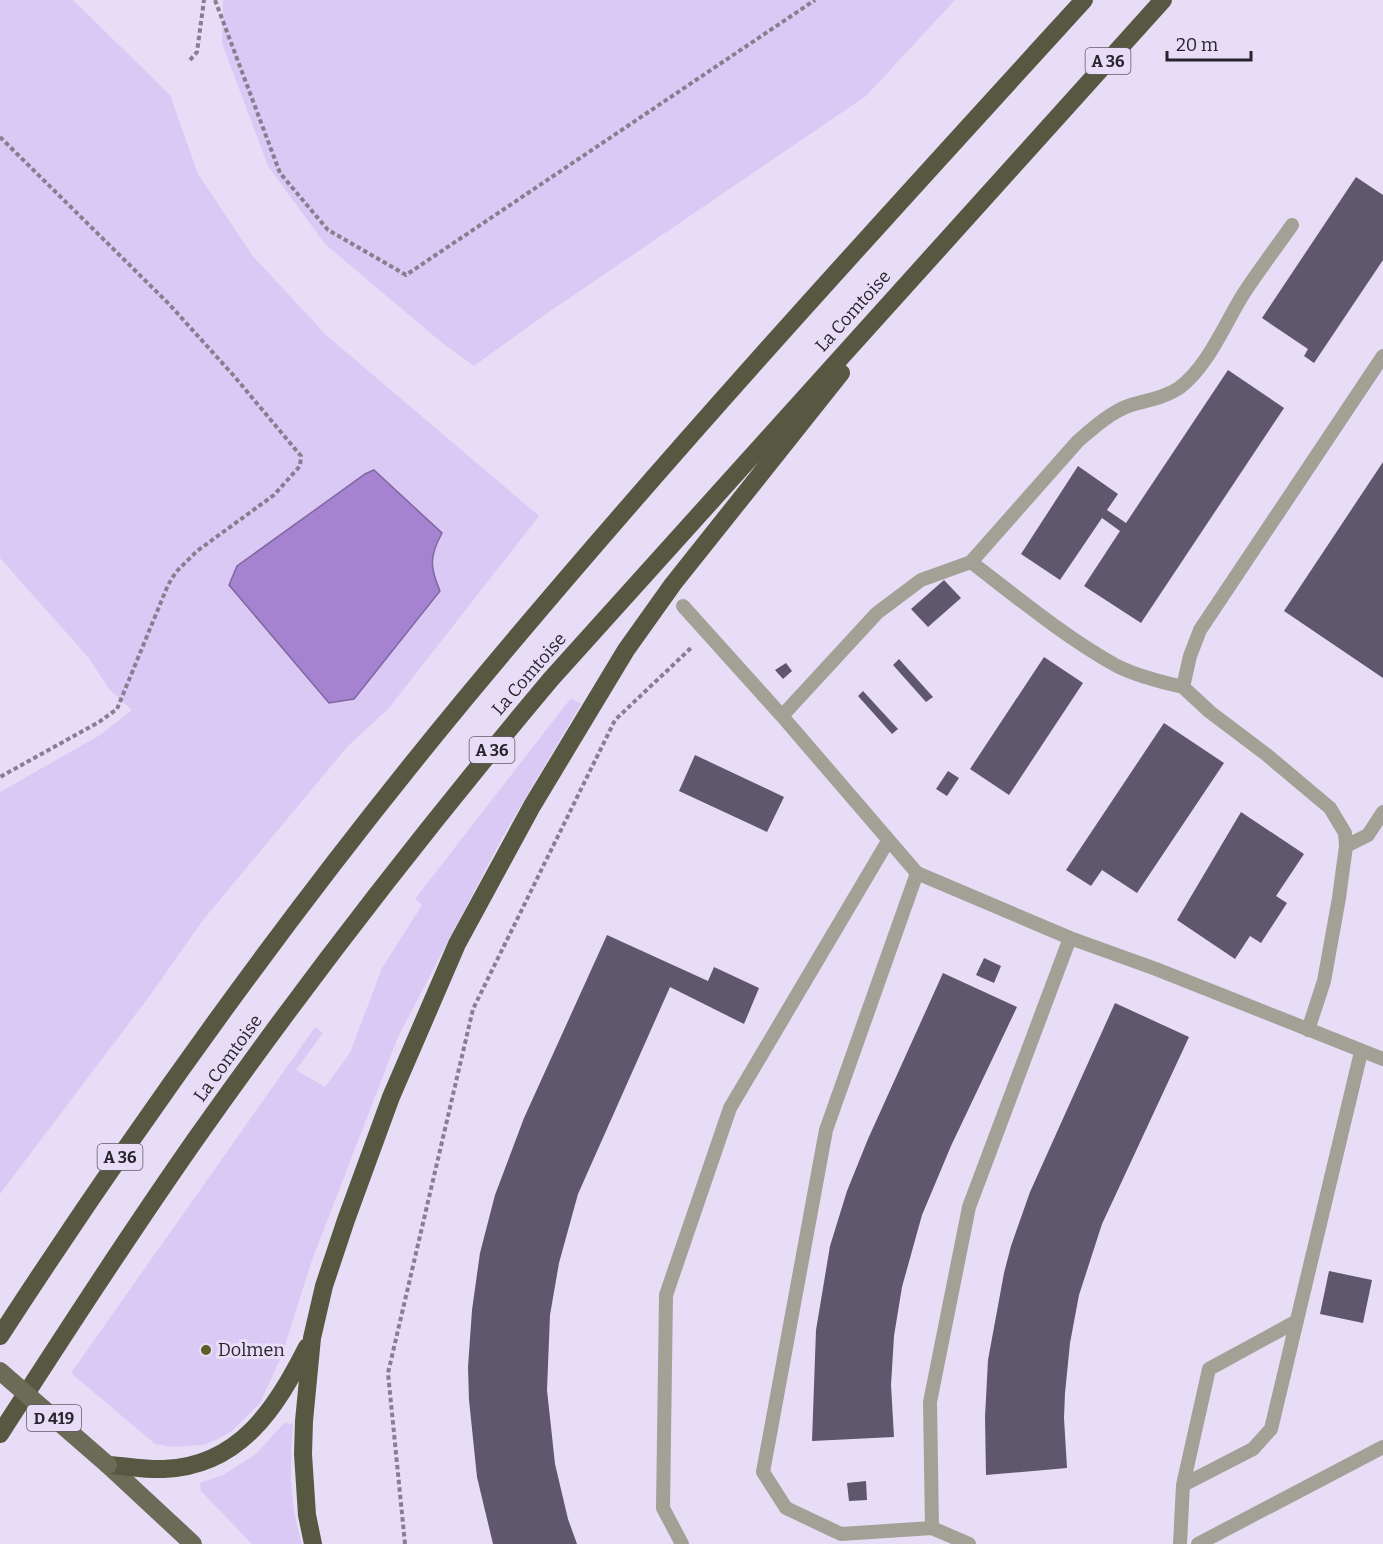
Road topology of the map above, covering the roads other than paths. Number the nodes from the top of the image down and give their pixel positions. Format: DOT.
graph roads {
  1 [pos="1084,0"];
  2 [pos="1163,0"];
  3 [pos="1053,121"];
  4 [pos="1292,225"];
  5 [pos="1383,356"];
  6 [pos="971,562"];
  7 [pos="683,606"];
  8 [pos="1183,687"];
  9 [pos="782,716"];
  10 [pos="1383,812"];
  11 [pos="888,841"];
  12 [pos="1346,846"];
  13 [pos="917,873"];
  14 [pos="1070,938"];
  15 [pos="1308,1030"];
  16 [pos="1362,1052"];
  17 [pos="1383,1059"];
  18 [pos="62,1240"];
  19 [pos="0,1318"];
  20 [pos="1297,1321"];
  21 [pos="0,1336"];
  22 [pos="312,1338"];
  23 [pos="0,1371"];
  24 [pos="0,1434"];
  25 [pos="1383,1447"];
  26 [pos="108,1465"];
  27 [pos="1183,1485"];
  28 [pos="932,1528"];
  29 [pos="193,1544"];
  30 [pos="313,1544"];
  31 [pos="682,1544"];
  32 [pos="969,1544"];
  33 [pos="1180,1544"];
  34 [pos="1198,1544"];
  1 -- 18 [label="highway, La Comtoise / A 36"];
  2 -- 3 [label="highway, La Comtoise / A 36"];
  3 -- 22 [label="highway"];
  3 -- 24 [label="highway, La Comtoise / A 36"];
  4 -- 6 [label="lane"];
  5 -- 8 [label="lane"];
  6 -- 8 [label="lane"];
  6 -- 9 [label="lane"];
  7 -- 9 [label="lane"];
  8 -- 12 [label="lane"];
  9 -- 11 [label="lane"];
  10 -- 12 [label="lane"];
  11 -- 13 [label="lane"];
  11 -- 31 [label="lane"];
  12 -- 15 [label="lane"];
  13 -- 14 [label="lane"];
  13 -- 28 [label="lane"];
  14 -- 15 [label="lane"];
  14 -- 28 [label="lane"];
  15 -- 16 [label="lane"];
  16 -- 17 [label="lane"];
  16 -- 20 [label="lane"];
  18 -- 19 [label="highway"];
  18 -- 21 [label="highway, La Comtoise / A 36"];
  20 -- 27 [label="lane"];
  20 -- 27 [label="lane"];
  22 -- 26 [label="highway"];
  22 -- 30 [label="highway"];
  23 -- 26 [label="main road, D 419, bridge"];
  25 -- 34 [label="lane"];
  26 -- 29 [label="main road, D 419"];
  27 -- 33 [label="lane"];
  28 -- 32 [label="lane"];
}
